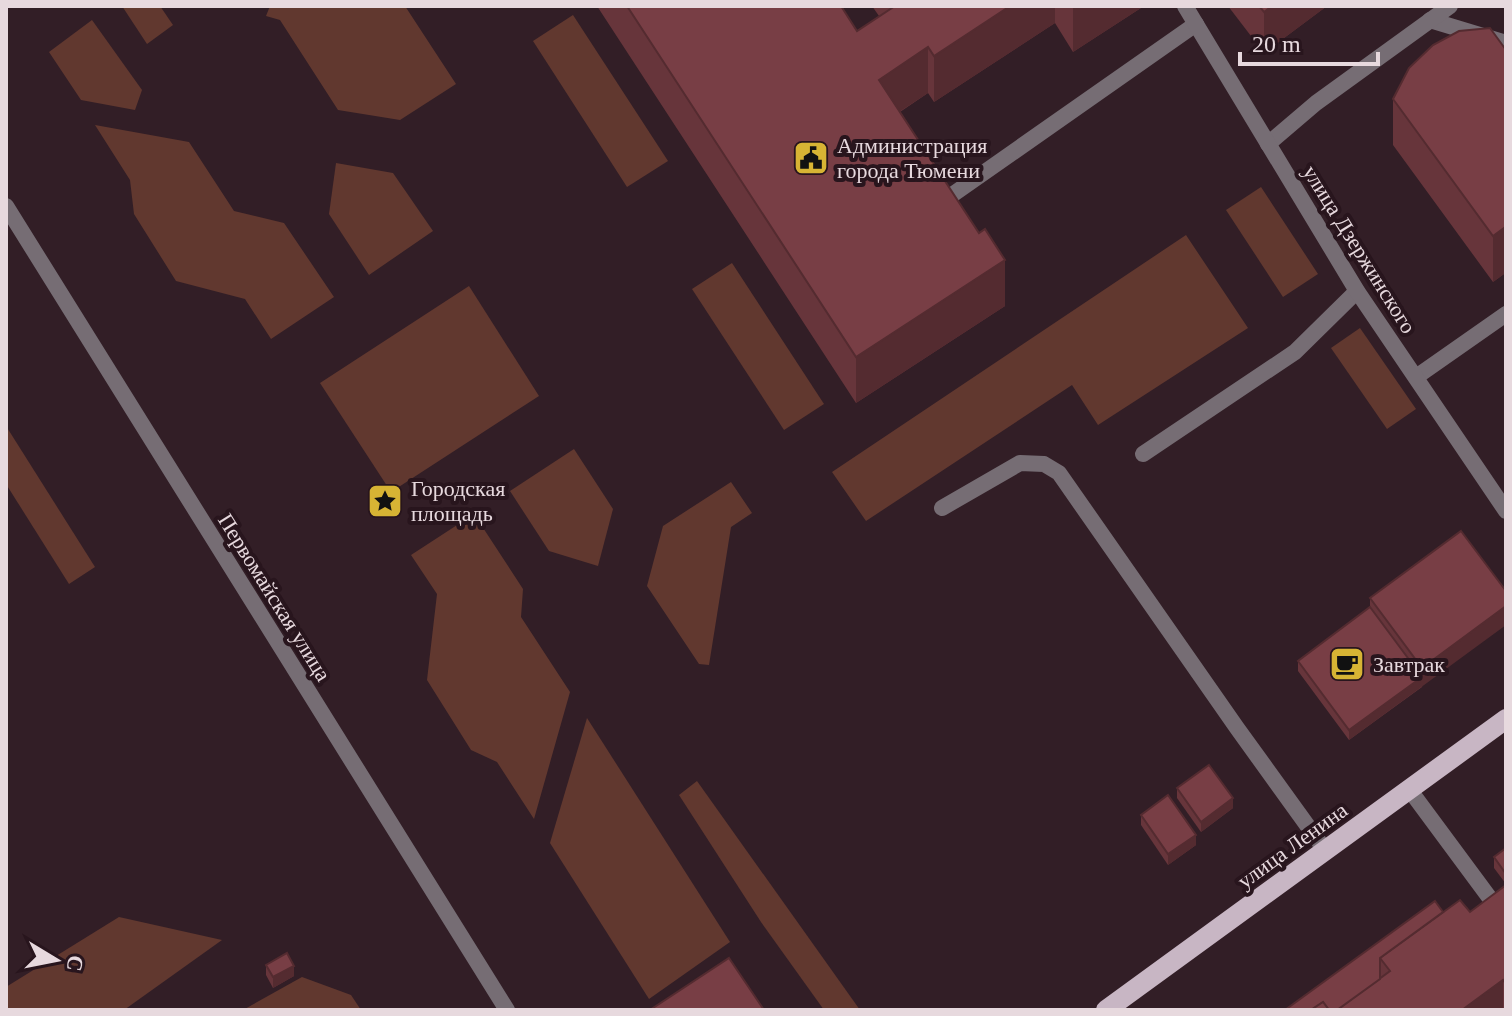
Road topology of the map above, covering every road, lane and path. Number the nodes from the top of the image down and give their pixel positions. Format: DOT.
graph roads {
  1 [pos="1185,6"];
  2 [pos="1450,6"];
  3 [pos="1430,20"];
  4 [pos="1196,24"];
  5 [pos="1506,43"];
  6 [pos="1268,144"];
  7 [pos="942,202"];
  8 [pos="6,206"];
  9 [pos="1357,291"];
  10 [pos="1506,314"];
  11 [pos="1416,377"];
  12 [pos="1143,454"];
  13 [pos="942,508"];
  14 [pos="1506,511"];
  15 [pos="1506,719"];
  16 [pos="1409,789"];
  17 [pos="1325,850"];
  18 [pos="1506,920"];
  19 [pos="507,1010"];
  20 [pos="1106,1010"];
  1 -- 4 [label="street, улица Дзержинского"];
  2 -- 3 [label="street"];
  3 -- 5 [label="street"];
  3 -- 6 [label="street"];
  4 -- 6 [label="street, улица Дзержинского"];
  4 -- 7 [label="street"];
  6 -- 9 [label="street, улица Дзержинского"];
  8 -- 19 [label="street, Первомайская улица"];
  9 -- 11 [label="street, улица Дзержинского"];
  9 -- 12 [label="street"];
  10 -- 11 [label="street"];
  11 -- 14 [label="street, улица Дзержинского"];
  13 -- 17 [label="street"];
  15 -- 16 [label="main road, улица Ленина"];
  16 -- 17 [label="main road, улица Ленина"];
  16 -- 18 [label="street"];
  17 -- 20 [label="main road, улица Ленина"];
}
